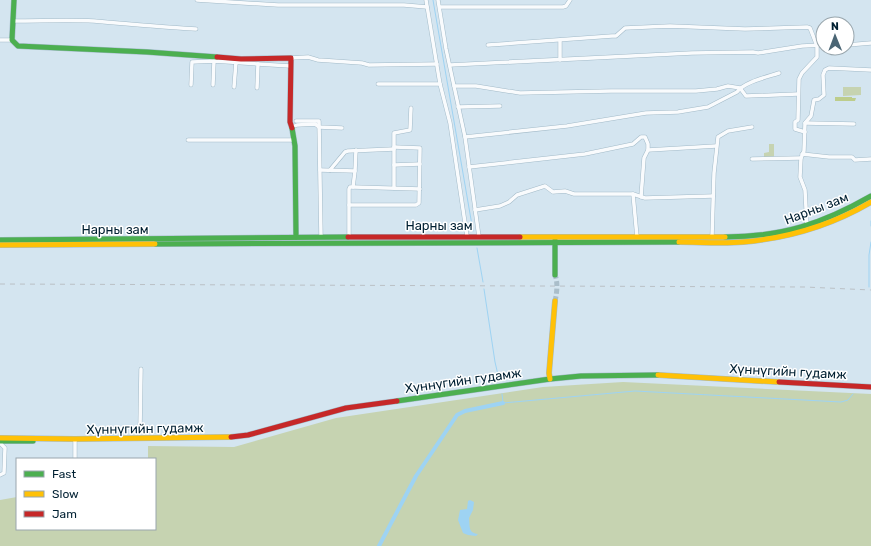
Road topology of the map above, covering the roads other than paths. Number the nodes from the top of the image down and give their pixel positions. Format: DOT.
graph roads {
  1 [pos="14,0"];
  2 [pos="197,0"];
  3 [pos="426,0"];
  4 [pos="438,0"];
  5 [pos="570,0"];
  6 [pos="427,7"];
  7 [pos="440,7"];
  8 [pos="14,21"];
  9 [pos="196,29"];
  10 [pos="0,40"];
  11 [pos="12,40"];
  12 [pos="560,40"];
  13 [pos="815,41"];
  14 [pos="871,43"];
  15 [pos="855,44"];
  16 [pos="488,45"];
  17 [pos="815,46"];
  18 [pos="817,56"];
  19 [pos="291,58"];
  20 [pos="560,60"];
  21 [pos="214,61"];
  22 [pos="236,62"];
  23 [pos="258,64"];
  24 [pos="437,64"];
  25 [pos="450,65"];
  26 [pos="290,66"];
  27 [pos="871,70"];
  28 [pos="779,73"];
  29 [pos="378,84"];
  30 [pos="440,84"];
  31 [pos="191,85"];
  32 [pos="213,85"];
  33 [pos="454,86"];
  34 [pos="234,87"];
  35 [pos="257,88"];
  36 [pos="740,88"];
  37 [pos="798,94"];
  38 [pos="500,106"];
  39 [pos="458,107"];
  40 [pos="411,108"];
  41 [pos="296,121"];
  42 [pos="805,124"];
  43 [pos="854,124"];
  44 [pos="292,127"];
  45 [pos="752,127"];
  46 [pos="318,128"];
  47 [pos="342,128"];
  48 [pos="805,132"];
  49 [pos="464,137"];
  50 [pos="188,140"];
  51 [pos="294,140"];
  52 [pos="716,146"];
  53 [pos="394,148"];
  54 [pos="356,150"];
  55 [pos="648,150"];
  56 [pos="801,156"];
  57 [pos="752,159"];
  58 [pos="871,159"];
  59 [pos="420,164"];
  60 [pos="394,165"];
  61 [pos="468,167"];
  62 [pos="320,170"];
  63 [pos="330,170"];
  64 [pos="354,172"];
  65 [pos="353,187"];
  66 [pos="394,188"];
  67 [pos="420,189"];
  68 [pos="633,194"];
  69 [pos="713,196"];
  70 [pos="871,196"];
  71 [pos="641,197"];
  72 [pos="871,202"];
  73 [pos="349,206"];
  74 [pos="475,210"];
  75 [pos="807,226"];
  76 [pos="321,236"];
  77 [pos="349,236"];
  78 [pos="467,236"];
  79 [pos="637,236"];
  80 [pos="296,237"];
  81 [pos="712,237"];
  82 [pos="480,239"];
  83 [pos="554,239"];
  84 [pos="0,240"];
  85 [pos="637,242"];
  86 [pos="0,245"];
  87 [pos="555,275"];
  88 [pos="554,301"];
  89 [pos="141,368"];
  90 [pos="550,379"];
  91 [pos="871,386"];
  92 [pos="140,429"];
  93 [pos="0,438"];
  94 [pos="62,439"];
  95 [pos="75,440"];
  96 [pos="0,442"];
  97 [pos="75,458"];
  98 [pos="0,475"];
  1 -- 8 [label="main road"];
  2 -- 6 [label="street"];
  3 -- 6 [label="street"];
  4 -- 7 [label="street"];
  5 -- 7 [label="street"];
  6 -- 24 [label="street"];
  7 -- 25 [label="street"];
  8 -- 9 [label="street"];
  8 -- 11 [label="main road"];
  10 -- 11 [label="street"];
  11 -- 19 [label="main road"];
  12 -- 13 [label="street"];
  12 -- 16 [label="street"];
  12 -- 20 [label="street"];
  14 -- 15 [label="street"];
  17 -- 20 [label="street"];
  18 -- 37 [label="street"];
  19 -- 24 [label="street"];
  19 -- 26 [label="main road"];
  20 -- 25 [label="street"];
  21 -- 22 [label="street"];
  21 -- 31 [label="street"];
  21 -- 32 [label="street"];
  22 -- 23 [label="street"];
  22 -- 34 [label="street"];
  23 -- 26 [label="street"];
  23 -- 35 [label="street"];
  24 -- 30 [label="street"];
  25 -- 33 [label="street"];
  26 -- 44 [label="main road"];
  27 -- 42 [label="street"];
  28 -- 36 [label="street"];
  29 -- 30 [label="street"];
  30 -- 78 [label="street"];
  33 -- 36 [label="street"];
  33 -- 39 [label="street"];
  36 -- 37 [label="street"];
  36 -- 49 [label="street"];
  37 -- 48 [label="street"];
  38 -- 39 [label="street"];
  39 -- 49 [label="street"];
  40 -- 53 [label="street"];
  41 -- 46 [label="street"];
  42 -- 43 [label="street"];
  42 -- 48 [label="street"];
  44 -- 46 [label="street"];
  44 -- 51 [label="main road"];
  45 -- 52 [label="street"];
  46 -- 47 [label="street"];
  46 -- 62 [label="street"];
  48 -- 56 [label="street"];
  49 -- 61 [label="street"];
  50 -- 51 [label="street"];
  51 -- 80 [label="main road"];
  52 -- 55 [label="street"];
  52 -- 69 [label="street"];
  53 -- 54 [label="street"];
  53 -- 59 [label="street"];
  53 -- 60 [label="street"];
  54 -- 63 [label="street"];
  54 -- 64 [label="street"];
  55 -- 61 [label="street"];
  55 -- 71 [label="street"];
  56 -- 57 [label="street"];
  56 -- 58 [label="street"];
  56 -- 75 [label="street"];
  59 -- 60 [label="street"];
  59 -- 67 [label="street"];
  60 -- 66 [label="street"];
  61 -- 74 [label="street"];
  62 -- 63 [label="street"];
  62 -- 76 [label="street"];
  63 -- 64 [label="street"];
  64 -- 65 [label="street"];
  65 -- 66 [label="street"];
  65 -- 73 [label="street"];
  66 -- 67 [label="street"];
  67 -- 73 [label="street"];
  68 -- 71 [label="street"];
  68 -- 74 [label="street"];
  68 -- 79 [label="street"];
  69 -- 71 [label="street"];
  69 -- 81 [label="street"];
  70 -- 75 [label="main road, Нарны зам"];
  72 -- 85 [label="main road, Нарны зам"];
  73 -- 77 [label="street"];
  74 -- 82 [label="street"];
  75 -- 81 [label="main road, Нарны зам"];
  76 -- 77 [label="main road, Нарны зам"];
  76 -- 80 [label="main road, Нарны зам"];
  77 -- 78 [label="main road, Нарны зам"];
  78 -- 82 [label="main road, Нарны зам"];
  79 -- 81 [label="main road, Нарны зам"];
  79 -- 83 [label="main road, Нарны зам"];
  79 -- 85 [label="street"];
  80 -- 84 [label="main road, Нарны зам"];
  82 -- 83 [label="main road, Нарны зам"];
  82 -- 86 [label="main road, Нарны зам"];
  83 -- 85 [label="main road, Нарны зам"];
  83 -- 87 [label="main road"];
  88 -- 90 [label="main road"];
  89 -- 92 [label="street"];
  90 -- 91 [label="main road, Хүннүгийн гудамж"];
  90 -- 95 [label="main road, Хүннүгийн гудамж"];
  93 -- 94 [label="main road, Хүннүгийн гудамж"];
  94 -- 95 [label="main road, Хүннүгийн гудамж"];
  94 -- 96 [label="main road, Хүннүгийн гудамж"];
  95 -- 97 [label="street"];
  96 -- 98 [label="street"];
}
